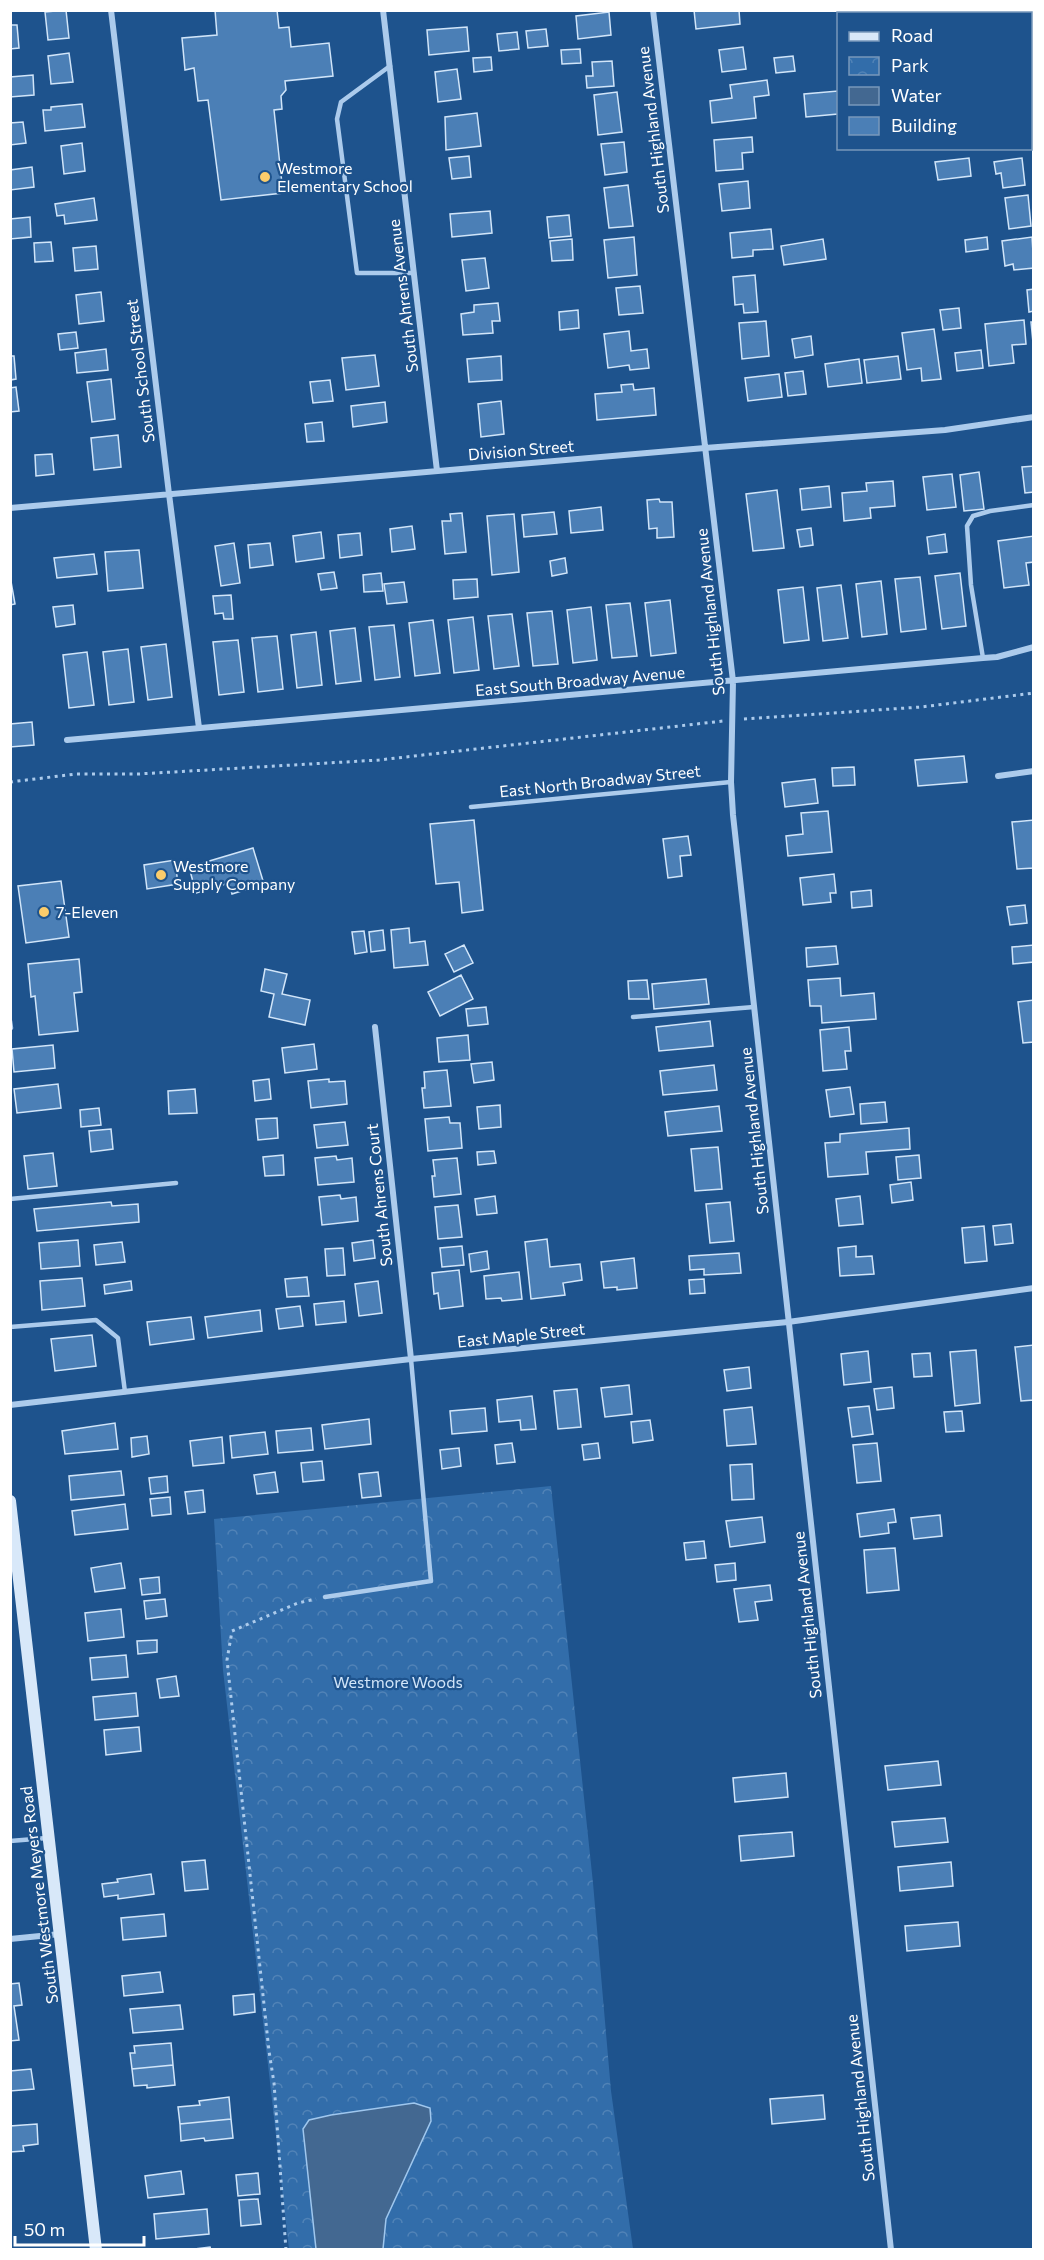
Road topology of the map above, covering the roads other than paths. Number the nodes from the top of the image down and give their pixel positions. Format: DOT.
graph roads {
  1 [pos="111,10"];
  2 [pos="383,10"];
  3 [pos="653,10"];
  4 [pos="390,66"];
  5 [pos="414,273"];
  6 [pos="1034,417"];
  7 [pos="705,448"];
  8 [pos="437,471"];
  9 [pos="169,495"];
  10 [pos="1034,505"];
  11 [pos="10,508"];
  12 [pos="1034,647"];
  13 [pos="982,658"];
  14 [pos="733,681"];
  15 [pos="199,728"];
  16 [pos="67,740"];
  17 [pos="1034,771"];
  18 [pos="998,776"];
  19 [pos="731,782"];
  20 [pos="471,807"];
  21 [pos="754,1007"];
  22 [pos="633,1017"];
  23 [pos="10,1021"];
  24 [pos="375,1027"];
  25 [pos="11,1028"];
  26 [pos="176,1184"];
  27 [pos="10,1199"];
  28 [pos="1034,1288"];
  29 [pos="788,1322"];
  30 [pos="10,1327"];
  31 [pos="411,1359"];
  32 [pos="125,1392"];
  33 [pos="10,1405"];
  34 [pos="10,1501"];
  35 [pos="14,1565"];
  36 [pos="325,1597"];
  37 [pos="49,1838"];
  38 [pos="10,1841"];
  39 [pos="60,1934"];
  40 [pos="10,1938"];
  41 [pos="96,2250"];
  42 [pos="891,2250"];
  1 -- 9 [label="street, South School Street"];
  2 -- 4 [label="street, South Ahrens Avenue"];
  3 -- 7 [label="street, South Highland Avenue"];
  4 -- 5 [label="street, South Ahrens Avenue"];
  4 -- 5 [label="lane"];
  5 -- 8 [label="street, South Ahrens Avenue"];
  6 -- 7 [label="street, Division Street"];
  7 -- 8 [label="street, Division Street"];
  7 -- 14 [label="street, South Highland Avenue"];
  8 -- 9 [label="street, Division Street"];
  9 -- 11 [label="street, Division Street"];
  9 -- 15 [label="street, South School Street"];
  10 -- 13 [label="lane"];
  12 -- 13 [label="street, East South Broadway Avenue"];
  13 -- 14 [label="street, East South Broadway Avenue"];
  14 -- 15 [label="street, East South Broadway Avenue"];
  14 -- 19 [label="street, South Highland Avenue"];
  15 -- 16 [label="street, East South Broadway Avenue"];
  17 -- 18 [label="street"];
  19 -- 20 [label="lane, East North Broadway Street"];
  19 -- 21 [label="street, South Highland Avenue"];
  21 -- 22 [label="lane"];
  21 -- 29 [label="street, South Highland Avenue"];
  23 -- 25 [label="lane"];
  24 -- 31 [label="street, South Ahrens Court"];
  26 -- 27 [label="lane"];
  28 -- 29 [label="street, East Maple Street"];
  29 -- 31 [label="street, East Maple Street"];
  29 -- 42 [label="street, South Highland Avenue"];
  30 -- 32 [label="lane"];
  31 -- 32 [label="street, East Maple Street"];
  31 -- 36 [label="lane"];
  32 -- 33 [label="street, East Maple Street"];
  34 -- 35 [label="street, South Westmore Meyers Road"];
  35 -- 37 [label="street, South Westmore Meyers Road"];
  37 -- 38 [label="lane"];
  37 -- 39 [label="street, South Westmore Meyers Road"];
  39 -- 40 [label="street"];
  39 -- 41 [label="street, South Westmore Meyers Road"];
}
